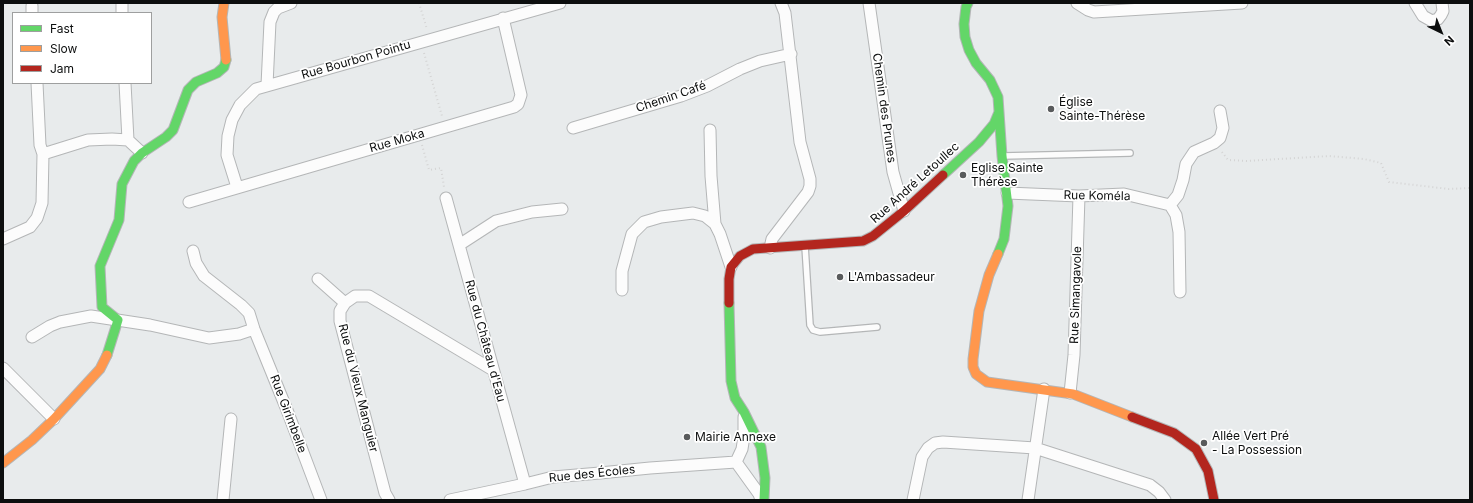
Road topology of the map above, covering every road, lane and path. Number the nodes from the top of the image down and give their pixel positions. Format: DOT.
graph roads {
  1 [pos="224,3"];
  2 [pos="291,3"];
  3 [pos="419,3"];
  4 [pos="560,3"];
  5 [pos="781,3"];
  6 [pos="869,3"];
  7 [pos="968,3"];
  8 [pos="1077,3"];
  9 [pos="1242,3"];
  10 [pos="1415,3"];
  11 [pos="1442,3"];
  12 [pos="502,18"];
  13 [pos="426,41"];
  14 [pos="791,54"];
  15 [pos="36,84"];
  16 [pos="125,84"];
  17 [pos="267,85"];
  18 [pos="1220,111"];
  19 [pos="1000,112"];
  20 [pos="445,127"];
  21 [pos="573,128"];
  22 [pos="710,130"];
  23 [pos="419,135"];
  24 [pos="128,140"];
  25 [pos="1211,144"];
  26 [pos="142,153"];
  27 [pos="1130,153"];
  28 [pos="43,154"];
  29 [pos="1002,156"];
  30 [pos="237,187"];
  31 [pos="1470,188"];
  32 [pos="1007,193"];
  33 [pos="1079,196"];
  34 [pos="446,198"];
  35 [pos="189,202"];
  36 [pos="1170,205"];
  37 [pos="562,209"];
  38 [pos="904,211"];
  39 [pos="715,224"];
  40 [pos="3,239"];
  41 [pos="459,245"];
  42 [pos="805,246"];
  43 [pos="770,248"];
  44 [pos="192,251"];
  45 [pos="731,267"];
  46 [pos="318,279"];
  47 [pos="622,290"];
  48 [pos="1180,292"];
  49 [pos="345,303"];
  50 [pos="118,320"];
  51 [pos="877,327"];
  52 [pos="254,329"];
  53 [pos="32,337"];
  54 [pos="3,368"];
  55 [pos="493,370"];
  56 [pos="1044,389"];
  57 [pos="1070,393"];
  58 [pos="744,412"];
  59 [pos="54,419"];
  60 [pos="231,419"];
  61 [pos="761,447"];
  62 [pos="1035,448"];
  63 [pos="742,449"];
  64 [pos="771,456"];
  65 [pos="736,462"];
  66 [pos="3,463"];
  67 [pos="771,476"];
  68 [pos="748,480"];
  69 [pos="525,484"];
  70 [pos="223,500"];
  71 [pos="321,500"];
  72 [pos="389,500"];
  73 [pos="450,500"];
  74 [pos="761,500"];
  75 [pos="764,500"];
  76 [pos="913,500"];
  77 [pos="1028,500"];
  78 [pos="1165,500"];
  79 [pos="1214,500"];
  1 -- 26 [label="street"];
  2 -- 17 [label="street"];
  3 -- 13 [label="path"];
  4 -- 12 [label="street, Rue Bourbon Pointu"];
  5 -- 14 [label="street"];
  6 -- 38 [label="street, Chemin des Prunes"];
  7 -- 19 [label="street"];
  8 -- 9 [label="street"];
  10 -- 11 [label="street"];
  12 -- 13 [label="street, Rue Bourbon Pointu"];
  12 -- 20 [label="street, Rue Moka"];
  13 -- 17 [label="street, Rue Bourbon Pointu"];
  13 -- 20 [label="path"];
  14 -- 21 [label="street, Chemin Café"];
  14 -- 43 [label="street"];
  15 -- 28 [label="street"];
  16 -- 24 [label="street"];
  17 -- 30 [label="street, Rue Bourbon Pointu"];
  18 -- 25 [label="street"];
  19 -- 29 [label="street"];
  19 -- 38 [label="street, Rue André Letoullec"];
  20 -- 23 [label="street, Rue Moka"];
  22 -- 39 [label="street"];
  23 -- 30 [label="street, Rue Moka"];
  23 -- 34 [label="path"];
  24 -- 26 [label="street"];
  24 -- 28 [label="street"];
  25 -- 31 [label="path"];
  25 -- 36 [label="street"];
  26 -- 50 [label="street"];
  27 -- 29 [label="lane"];
  28 -- 40 [label="street"];
  29 -- 32 [label="street"];
  30 -- 35 [label="street, Rue Moka"];
  32 -- 33 [label="street, Rue Koméla"];
  32 -- 56 [label="street"];
  33 -- 36 [label="street, Rue Koméla"];
  33 -- 57 [label="street, Rue Simangavole"];
  34 -- 41 [label="street, Rue du Château d'Eau"];
  36 -- 48 [label="street"];
  37 -- 41 [label="street"];
  38 -- 42 [label="street, Rue André Letoullec"];
  39 -- 45 [label="street"];
  39 -- 47 [label="street"];
  41 -- 55 [label="street, Rue du Château d'Eau"];
  42 -- 43 [label="street, Rue André Letoullec"];
  42 -- 51 [label="lane"];
  43 -- 45 [label="street, Rue André Letoullec"];
  44 -- 52 [label="street, Rue Girimbelle"];
  45 -- 58 [label="street"];
  46 -- 49 [label="street"];
  49 -- 55 [label="street"];
  49 -- 72 [label="street, Rue du Vieux Manguier"];
  50 -- 52 [label="street"];
  50 -- 53 [label="street"];
  50 -- 59 [label="street"];
  52 -- 71 [label="street, Rue Girimbelle"];
  54 -- 59 [label="street"];
  55 -- 69 [label="street, Rue du Château d'Eau"];
  56 -- 57 [label="street"];
  56 -- 62 [label="street"];
  57 -- 79 [label="street"];
  58 -- 61 [label="street"];
  58 -- 63 [label="street"];
  58 -- 64 [label="street"];
  59 -- 66 [label="street"];
  60 -- 70 [label="street"];
  61 -- 63 [label="street"];
  61 -- 64 [label="street"];
  61 -- 67 [label="street"];
  62 -- 76 [label="street"];
  62 -- 77 [label="street"];
  62 -- 78 [label="street"];
  63 -- 65 [label="street"];
  64 -- 67 [label="street"];
  65 -- 68 [label="street"];
  65 -- 69 [label="street, Rue des Écoles"];
  67 -- 68 [label="street"];
  67 -- 75 [label="street"];
  68 -- 74 [label="street"];
  69 -- 73 [label="street, Rue des Écoles"];
}
